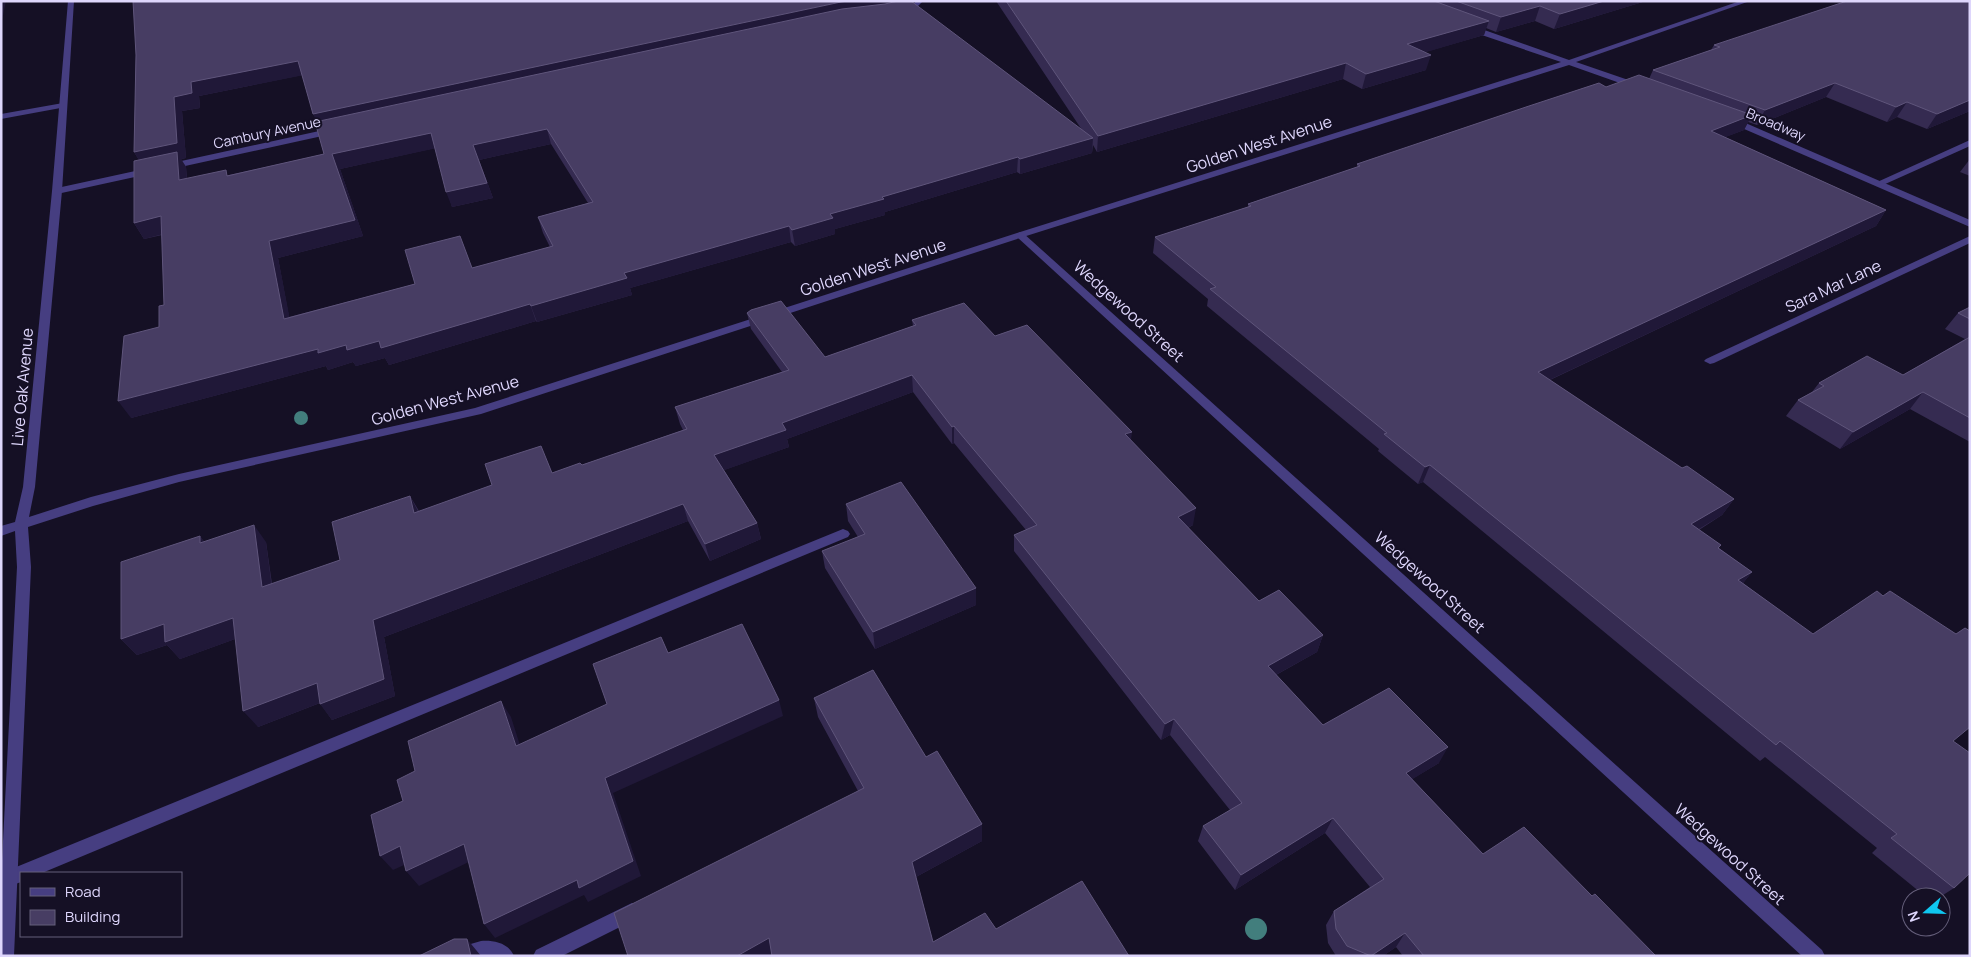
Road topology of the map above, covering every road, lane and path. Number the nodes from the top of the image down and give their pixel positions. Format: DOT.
graph roads {
  1 [pos="71,1"];
  2 [pos="920,1"];
  3 [pos="1747,1"];
  4 [pos="892,12"];
  5 [pos="1460,24"];
  6 [pos="1567,63"];
  7 [pos="1642,88"];
  8 [pos="63,105"];
  9 [pos="1719,116"];
  10 [pos="1,117"];
  11 [pos="346,128"];
  12 [pos="1970,143"];
  13 [pos="1880,183"];
  14 [pos="58,191"];
  15 [pos="1970,224"];
  16 [pos="1020,235"];
  17 [pos="1970,239"];
  18 [pos="1710,361"];
  19 [pos="21,525"];
  20 [pos="1,531"];
  21 [pos="842,534"];
  22 [pos="25,872"];
  23 [pos="20,874"];
  24 [pos="10,878"];
  25 [pos="648,904"];
  26 [pos="5,956"];
  27 [pos="456,956"];
  28 [pos="505,956"];
  29 [pos="542,956"];
  30 [pos="1816,956"];
  1 -- 8 [label="street, Live Oak Avenue"];
  2 -- 4 [label="street"];
  3 -- 6 [label="street, Golden West Avenue"];
  5 -- 6 [label="street"];
  6 -- 7 [label="street"];
  6 -- 16 [label="street, Golden West Avenue"];
  8 -- 10 [label="street"];
  8 -- 14 [label="street, Live Oak Avenue"];
  9 -- 13 [label="street, Broadway"];
  11 -- 14 [label="street, Cambury Avenue"];
  12 -- 13 [label="street"];
  13 -- 15 [label="street, Broadway"];
  14 -- 19 [label="street, Live Oak Avenue"];
  16 -- 19 [label="street, Golden West Avenue"];
  16 -- 30 [label="street, Wedgewood Street"];
  17 -- 18 [label="street, Sara Mar Lane"];
  19 -- 20 [label="street, Golden West Avenue"];
  19 -- 24 [label="street, Live Oak Avenue"];
  21 -- 22 [label="street"];
  23 -- 24 [label="street"];
  24 -- 26 [label="street, Live Oak Avenue"];
  25 -- 29 [label="street"];
  27 -- 28 [label="street"];
}
